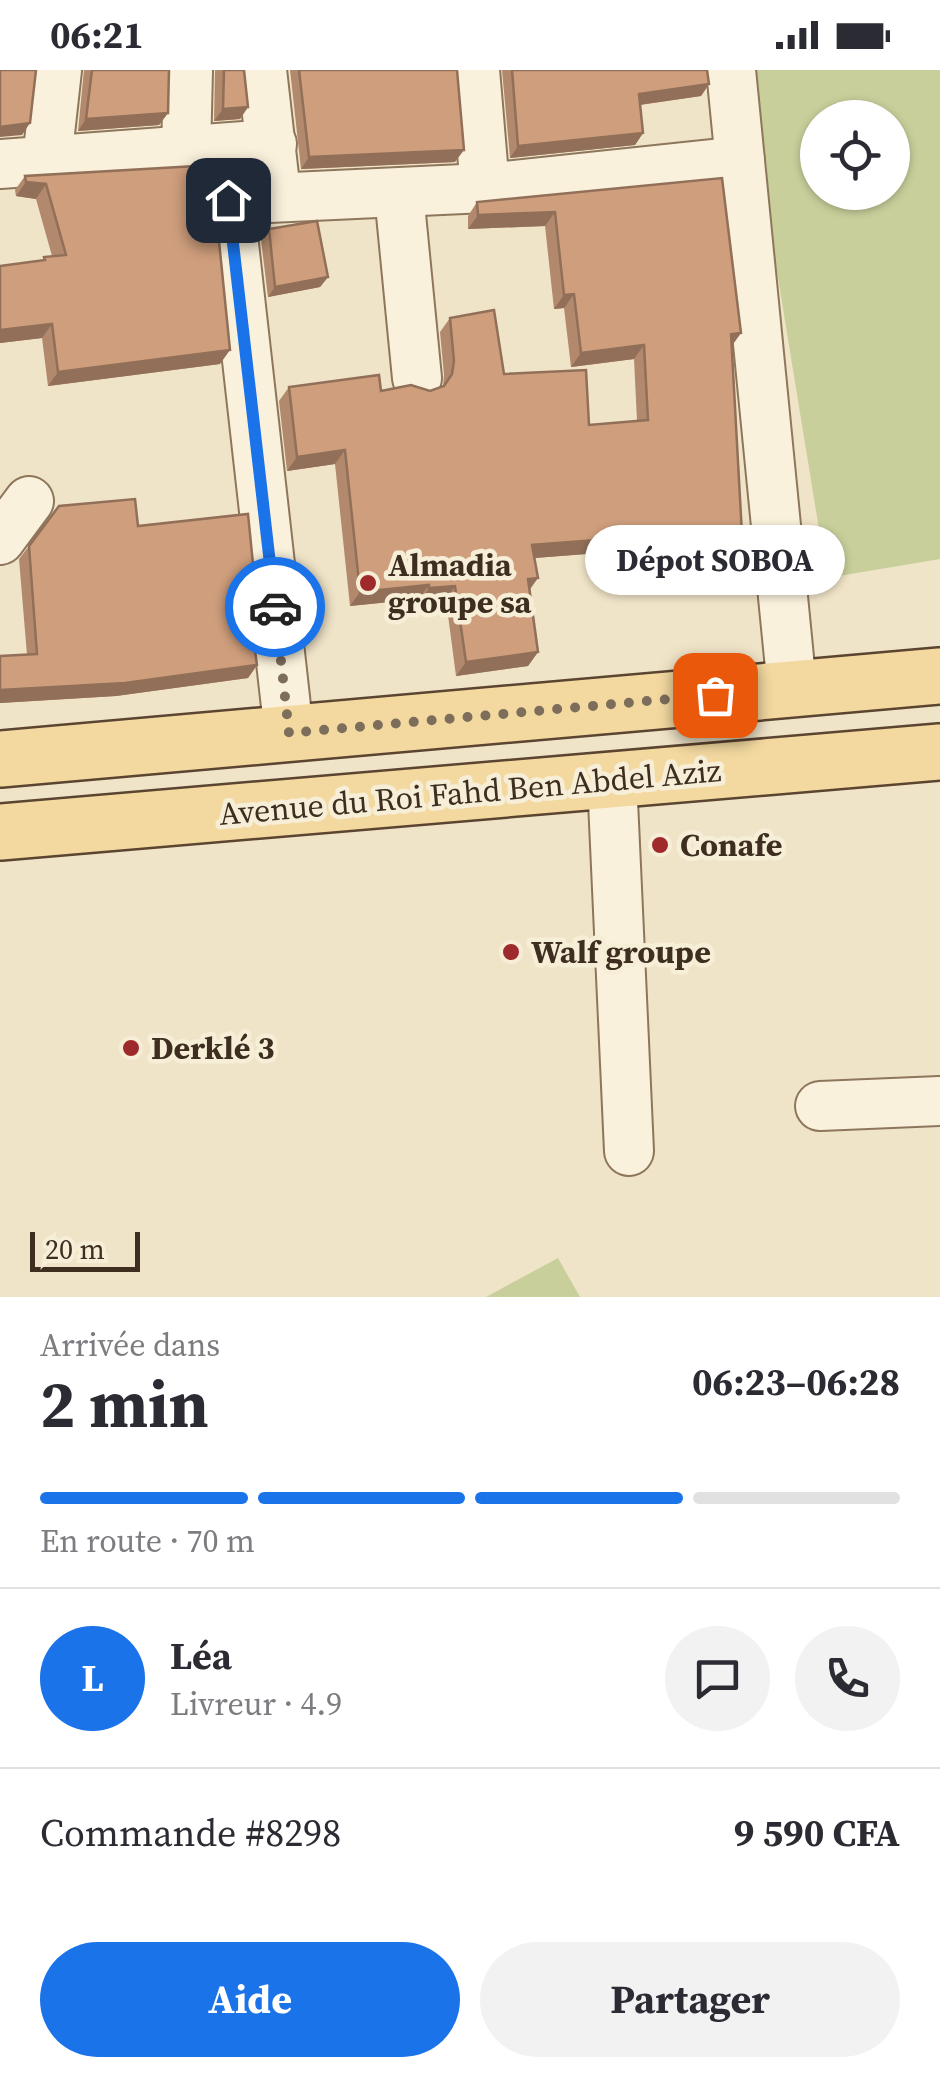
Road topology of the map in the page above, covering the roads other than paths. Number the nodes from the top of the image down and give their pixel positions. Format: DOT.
graph roads {
  1 [pos="57,70"];
  2 [pos="188,70"];
  3 [pos="262,70"];
  4 [pos="475,70"];
  5 [pos="732,70"];
  6 [pos="228,149"];
  7 [pos="46,160"];
  8 [pos="740,161"];
  9 [pos="0,164"];
  10 [pos="485,188"];
  11 [pos="399,194"];
  12 [pos="276,196"];
  13 [pos="228,200"];
  14 [pos="417,378"];
  15 [pos="29,501"];
  16 [pos="0,540"];
  17 [pos="940,676"];
  18 [pos="792,688"];
  19 [pos="289,733"];
  20 [pos="940,752"];
  21 [pos="0,759"];
  22 [pos="612,780"];
  23 [pos="0,832"];
  24 [pos="940,1100"];
  25 [pos="820,1106"];
  26 [pos="629,1150"];
  1 -- 7 [label="street"];
  2 -- 6 [label="street"];
  3 -- 6 [label="street"];
  4 -- 10 [label="street"];
  5 -- 8 [label="street"];
  6 -- 7 [label="street"];
  6 -- 12 [label="street"];
  6 -- 13 [label="street"];
  7 -- 9 [label="street"];
  8 -- 10 [label="street"];
  8 -- 18 [label="street"];
  10 -- 11 [label="street"];
  11 -- 12 [label="street"];
  11 -- 14 [label="street"];
  12 -- 13 [label="street"];
  13 -- 19 [label="street"];
  15 -- 16 [label="street"];
  17 -- 18 [label="main road"];
  18 -- 19 [label="main road"];
  19 -- 21 [label="main road"];
  20 -- 22 [label="main road, Avenue du Roi Fahd Ben Abdel Aziz"];
  22 -- 23 [label="main road, Avenue du Roi Fahd Ben Abdel Aziz"];
  22 -- 26 [label="street"];
  24 -- 25 [label="street"];
}
